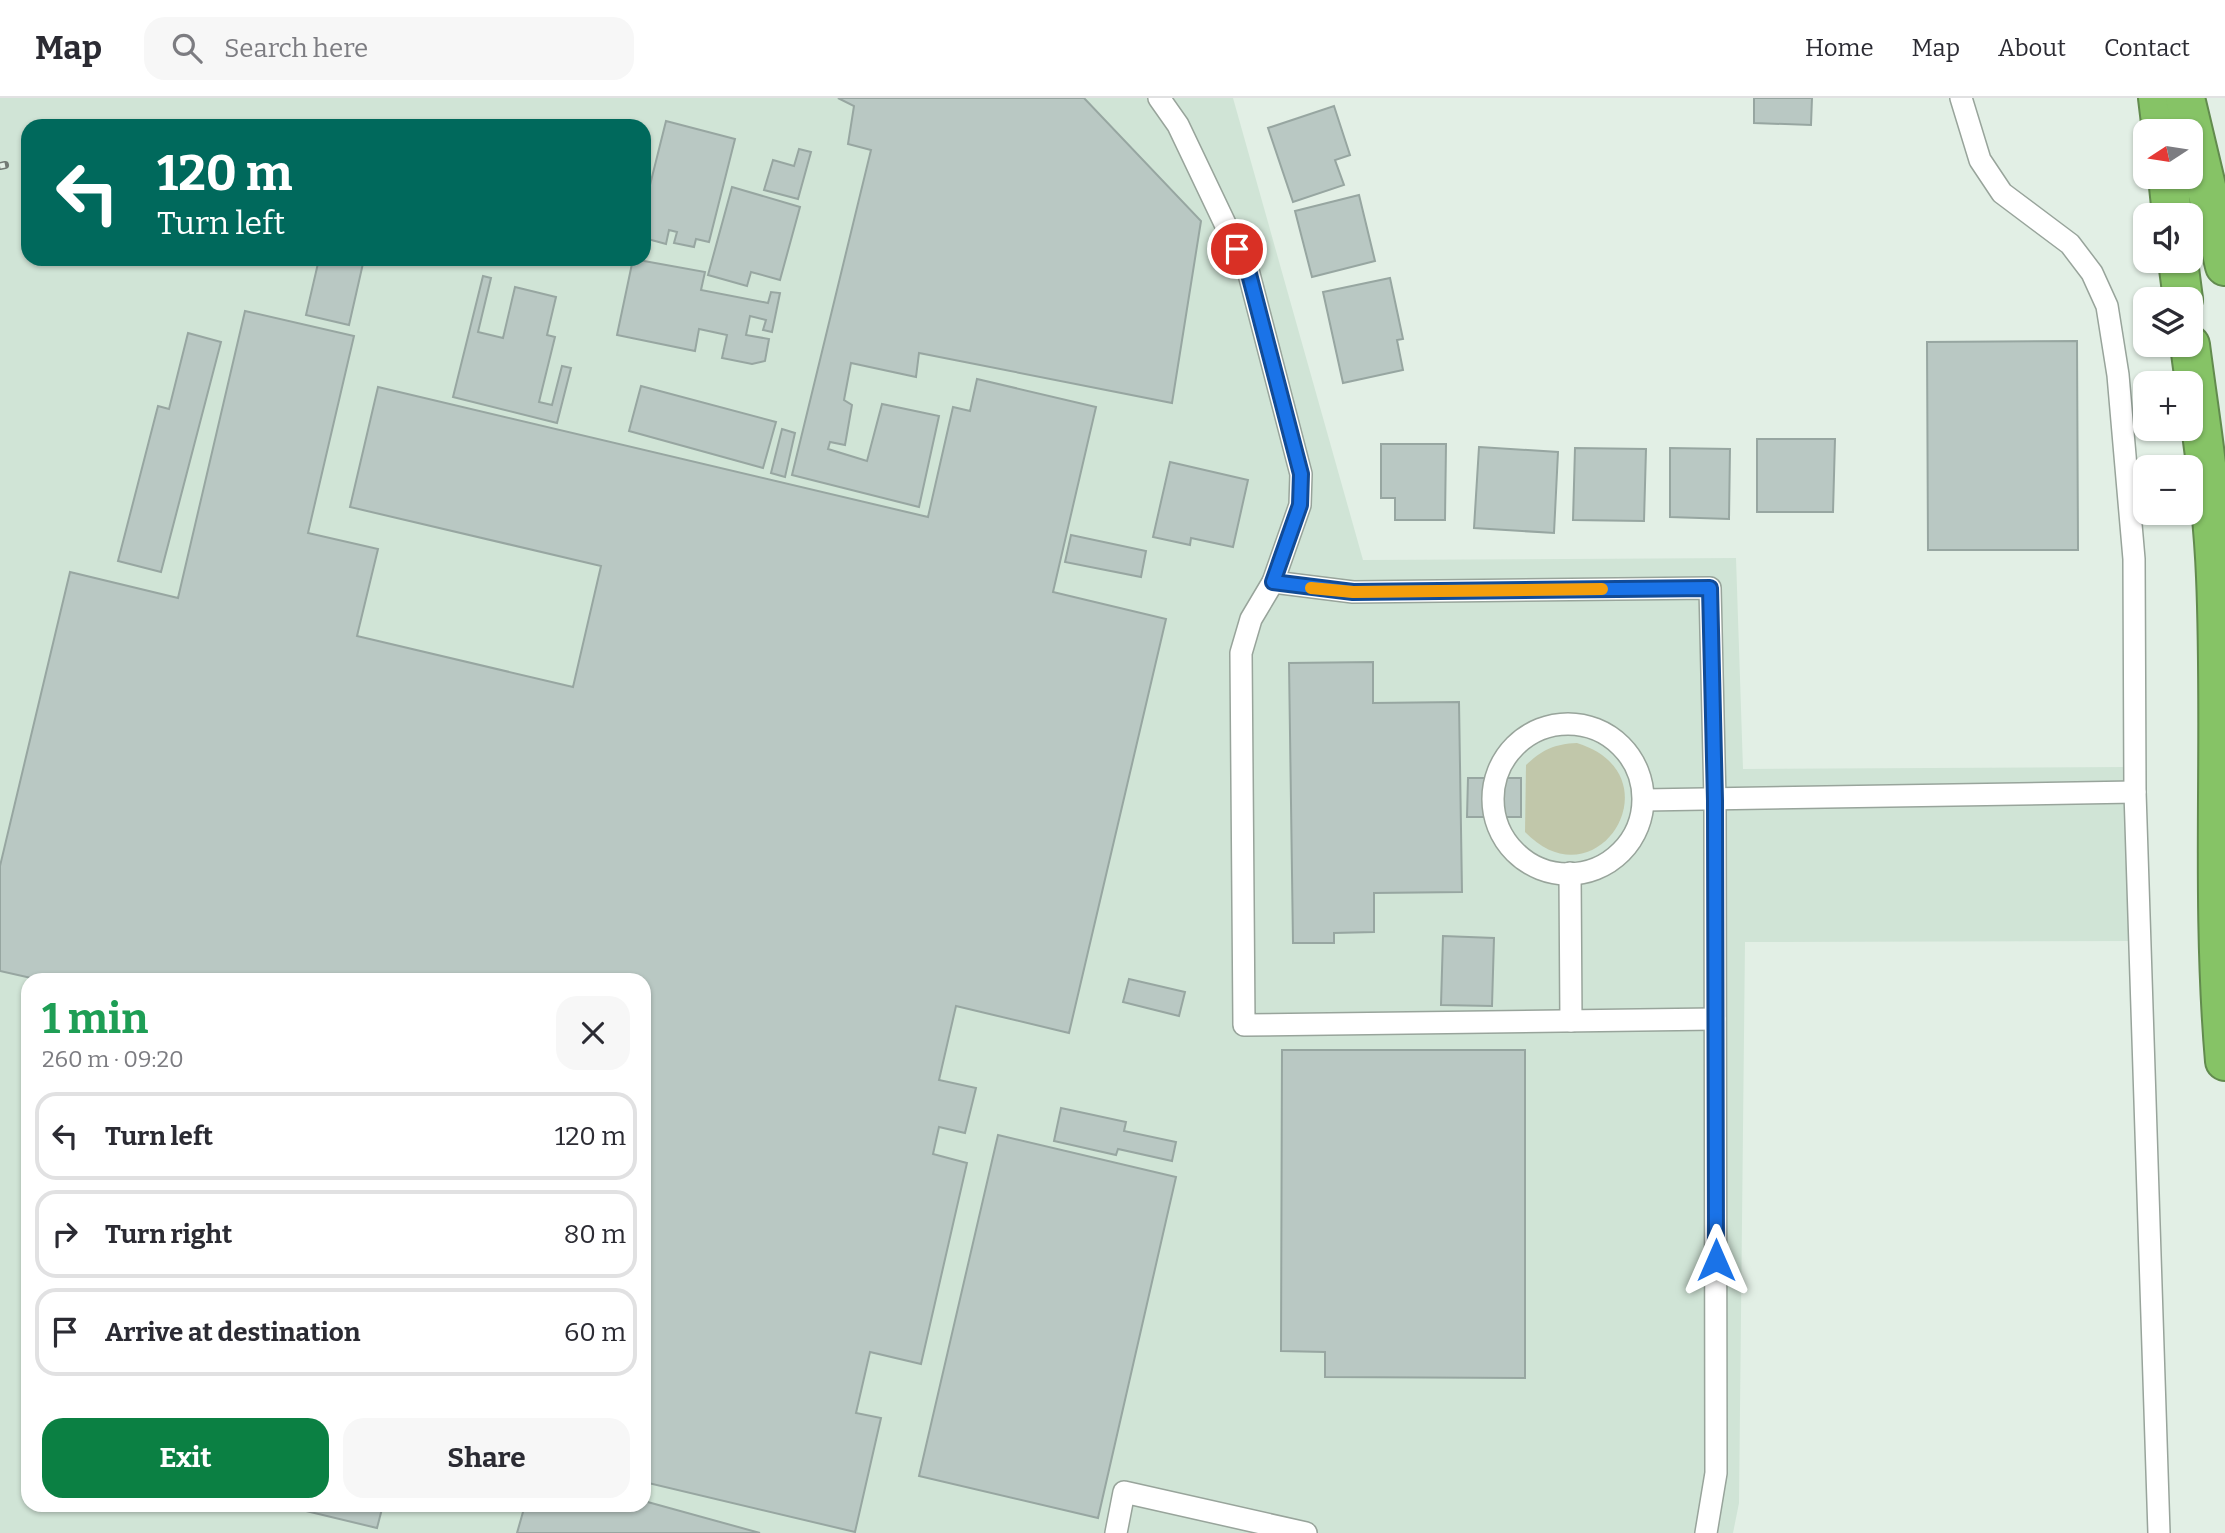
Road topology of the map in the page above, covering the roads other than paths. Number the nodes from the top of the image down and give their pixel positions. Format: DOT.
graph roads {
  1 [pos="1159,98"];
  2 [pos="1961,98"];
  3 [pos="2158,98"];
  4 [pos="2185,98"];
  5 [pos="2161,119"];
  6 [pos="2225,267"];
  7 [pos="2192,357"];
  8 [pos="1273,582"];
  9 [pos="2135,792"];
  10 [pos="1643,800"];
  11 [pos="1715,801"];
  12 [pos="1570,873"];
  13 [pos="1715,1019"];
  14 [pos="1571,1021"];
  15 [pos="2225,1060"];
  16 [pos="1116,1533"];
  17 [pos="1306,1533"];
  18 [pos="1706,1533"];
  19 [pos="2159,1533"];
  1 -- 8 [label="lane"];
  2 -- 9 [label="lane"];
  3 -- 5 [label="highway"];
  4 -- 6 [label="highway"];
  7 -- 15 [label="highway"];
  8 -- 11 [label="lane"];
  8 -- 14 [label="lane"];
  9 -- 11 [label="lane"];
  9 -- 19 [label="lane"];
  10 -- 11 [label="lane"];
  10 -- 12 [label="lane"];
  10 -- 12 [label="lane"];
  11 -- 13 [label="lane"];
  12 -- 14 [label="lane"];
  13 -- 14 [label="lane"];
  13 -- 18 [label="lane"];
  16 -- 17 [label="lane"];
}
